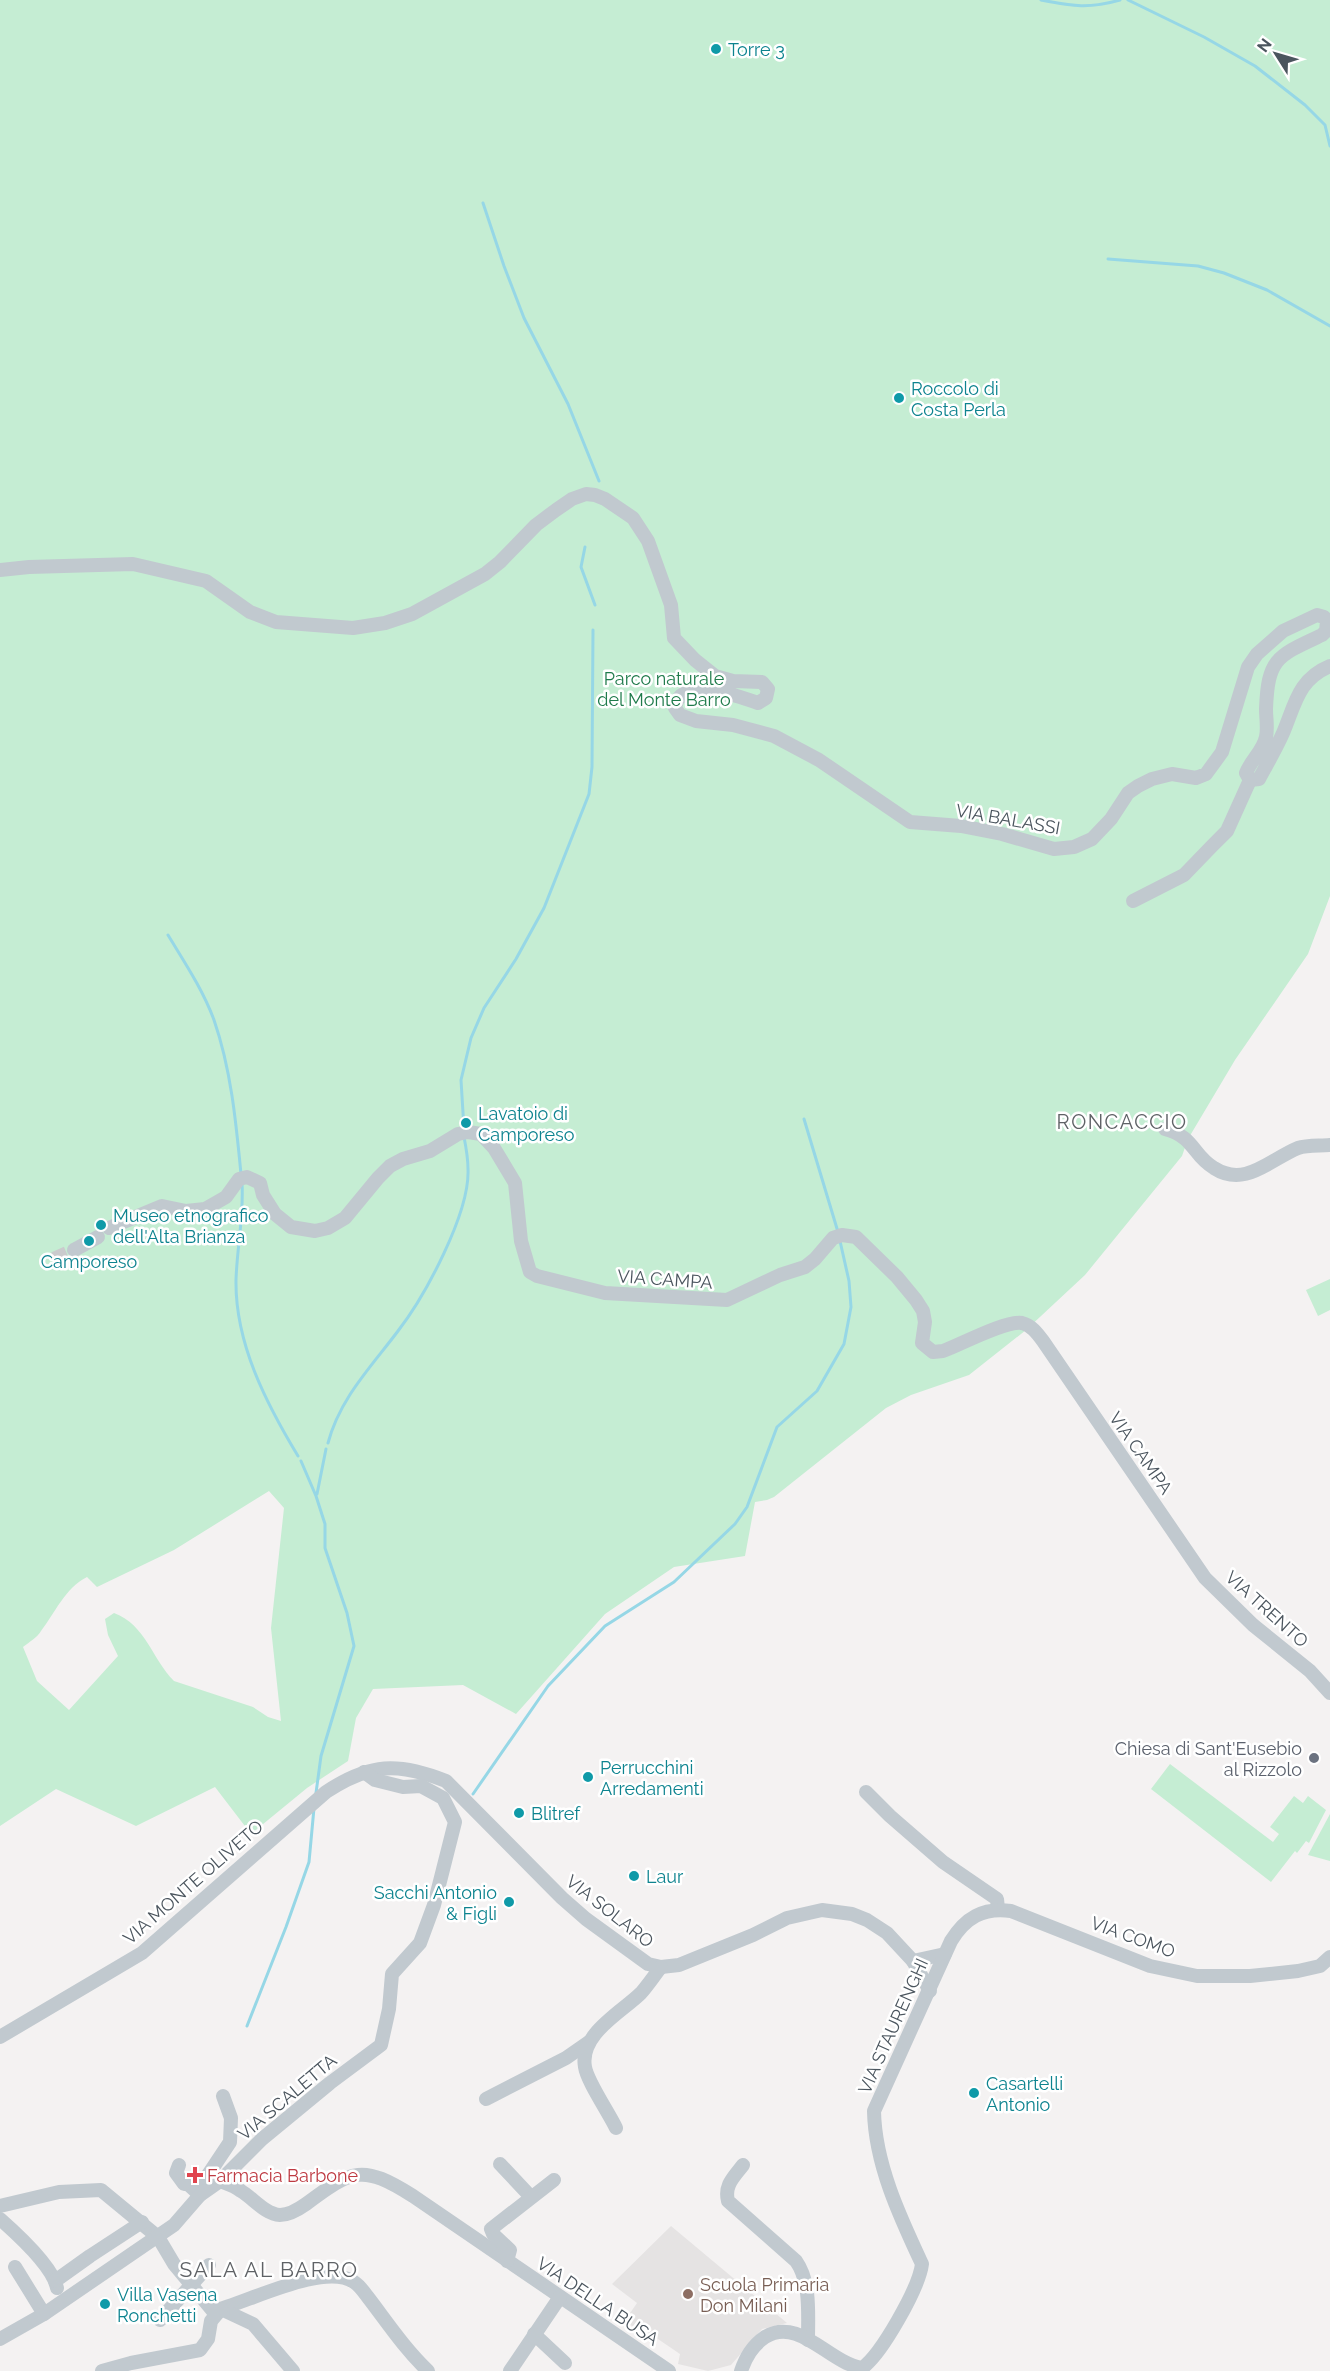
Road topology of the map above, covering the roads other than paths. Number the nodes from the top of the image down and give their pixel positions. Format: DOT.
graph roads {
  1 [pos="0,570"];
  2 [pos="1330,666"];
  3 [pos="1250,780"];
  4 [pos="1133,901"];
  5 [pos="1165,1129"];
  6 [pos="1330,1145"];
  7 [pos="74,1250"];
  8 [pos="1205,1578"];
  9 [pos="1330,1693"];
  10 [pos="369,1770"];
  11 [pos="866,1792"];
  12 [pos="998,1909"];
  13 [pos="945,1954"];
  14 [pos="1330,1957"];
  15 [pos="913,1961"];
  16 [pos="661,1967"];
  17 [pos="930,1990"];
  18 [pos="0,2037"];
  19 [pos="591,2040"];
  20 [pos="223,2096"];
  21 [pos="486,2099"];
  22 [pos="616,2128"];
  23 [pos="500,2164"];
  24 [pos="179,2165"];
  25 [pos="743,2165"];
  26 [pos="554,2180"];
  27 [pos="220,2181"];
  28 [pos="200,2195"];
  29 [pos="531,2197"];
  30 [pos="0,2206"];
  31 [pos="0,2219"];
  32 [pos="142,2222"];
  33 [pos="158,2236"];
  34 [pos="507,2260"];
  35 [pos="209,2265"];
  36 [pos="15,2267"];
  37 [pos="55,2281"];
  38 [pos="190,2284"];
  39 [pos="560,2297"];
  40 [pos="59,2302"];
  41 [pos="221,2309"];
  42 [pos="44,2314"];
  43 [pos="160,2320"];
  44 [pos="534,2334"];
  45 [pos="0,2339"];
  46 [pos="808,2340"];
  47 [pos="565,2363"];
  48 [pos="102,2371"];
  49 [pos="293,2371"];
  50 [pos="428,2371"];
  51 [pos="510,2371"];
  52 [pos="669,2371"];
  53 [pos="741,2371"];
  1 -- 3 [label="street, VIA BALASSI"];
  2 -- 3 [label="street"];
  3 -- 4 [label="street"];
  5 -- 6 [label="street"];
  7 -- 8 [label="street, VIA CAMPA"];
  8 -- 9 [label="street, VIA TRENTO"];
  10 -- 16 [label="street, VIA SOLARO"];
  10 -- 18 [label="street, VIA MONTE OLIVETO"];
  10 -- 27 [label="street, VIA SCALETTA"];
  11 -- 12 [label="street"];
  12 -- 13 [label="street"];
  12 -- 14 [label="street, VIA COMO"];
  13 -- 15 [label="street"];
  13 -- 17 [label="street, VIA STAURENGHI"];
  15 -- 16 [label="street, VIA SOLARO"];
  15 -- 17 [label="street, VIA SOLARO"];
  16 -- 19 [label="street"];
  17 -- 46 [label="street, VIA STAURENGHI"];
  19 -- 21 [label="street"];
  19 -- 22 [label="street"];
  20 -- 28 [label="street, VIA SCALETTA"];
  23 -- 29 [label="street"];
  24 -- 28 [label="street"];
  25 -- 46 [label="street"];
  26 -- 29 [label="street, VIA DELLA BUSA"];
  27 -- 28 [label="street, VIA SCALETTA"];
  27 -- 34 [label="street, VIA DELLA BUSA"];
  28 -- 33 [label="street"];
  29 -- 34 [label="street, VIA DELLA BUSA"];
  30 -- 32 [label="street"];
  31 -- 37 [label="street"];
  32 -- 33 [label="street"];
  32 -- 37 [label="street"];
  33 -- 38 [label="street"];
  33 -- 40 [label="street"];
  34 -- 39 [label="street, VIA DELLA BUSA"];
  35 -- 38 [label="street"];
  36 -- 42 [label="street"];
  37 -- 40 [label="street"];
  38 -- 41 [label="street"];
  38 -- 43 [label="street"];
  39 -- 44 [label="street"];
  39 -- 52 [label="street, VIA DELLA BUSA"];
  40 -- 42 [label="street"];
  41 -- 48 [label="street"];
  41 -- 49 [label="street"];
  41 -- 50 [label="street"];
  42 -- 45 [label="street"];
  44 -- 47 [label="street"];
  44 -- 51 [label="street"];
  46 -- 53 [label="street, VIA STAURENGHI"];
}
